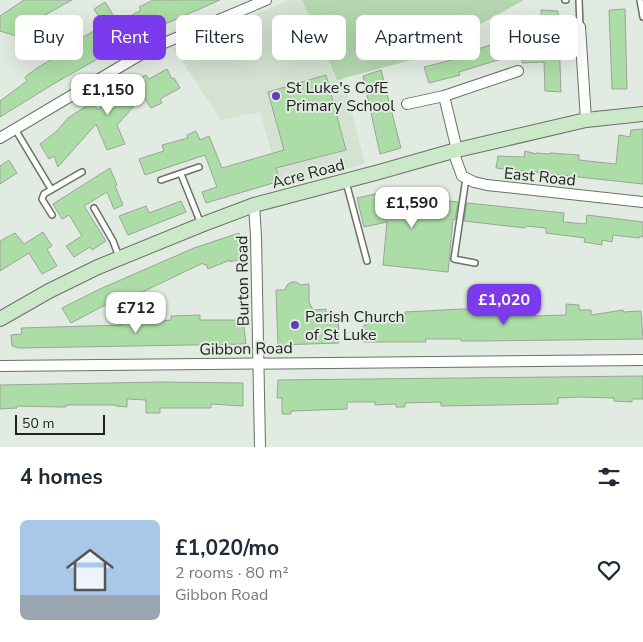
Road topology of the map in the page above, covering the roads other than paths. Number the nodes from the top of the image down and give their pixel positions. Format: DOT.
graph roads {
  1 [pos="266,0"];
  2 [pos="580,0"];
  3 [pos="640,0"];
  4 [pos="643,17"];
  5 [pos="580,27"];
  6 [pos="518,71"];
  7 [pos="444,96"];
  8 [pos="407,104"];
  9 [pos="643,114"];
  10 [pos="586,120"];
  11 [pos="15,129"];
  12 [pos="0,138"];
  13 [pos="455,151"];
  14 [pos="199,167"];
  15 [pos="82,172"];
  16 [pos="182,174"];
  17 [pos="466,178"];
  18 [pos="161,180"];
  19 [pos="345,181"];
  20 [pos="52,189"];
  21 [pos="643,202"];
  22 [pos="254,205"];
  23 [pos="94,208"];
  24 [pos="52,215"];
  25 [pos="201,225"];
  26 [pos="120,258"];
  27 [pos="368,261"];
  28 [pos="476,263"];
  29 [pos="0,319"];
  30 [pos="643,360"];
  31 [pos="259,363"];
  32 [pos="0,366"];
  33 [pos="260,447"];
  1 -- 11 [label="street"];
  2 -- 5 [label="lane"];
  3 -- 4 [label="lane"];
  5 -- 10 [label="street"];
  6 -- 7 [label="street"];
  7 -- 8 [label="street"];
  7 -- 13 [label="street"];
  9 -- 10 [label="street, Acre Road"];
  10 -- 13 [label="street, Acre Road"];
  11 -- 12 [label="street"];
  11 -- 20 [label="lane"];
  13 -- 17 [label="street"];
  13 -- 19 [label="street, Acre Road"];
  14 -- 16 [label="lane"];
  15 -- 20 [label="lane"];
  16 -- 18 [label="lane"];
  16 -- 25 [label="lane"];
  17 -- 21 [label="street, East Road"];
  17 -- 28 [label="lane"];
  19 -- 22 [label="street, Acre Road"];
  19 -- 27 [label="lane"];
  20 -- 24 [label="lane"];
  22 -- 25 [label="street, Acre Road"];
  22 -- 31 [label="street, Burton Road"];
  23 -- 26 [label="lane"];
  25 -- 26 [label="street, Acre Road"];
  26 -- 29 [label="street, Acre Road"];
  30 -- 31 [label="street, Gibbon Road"];
  31 -- 32 [label="street, Gibbon Road"];
  31 -- 33 [label="street, Burton Road"];
}
